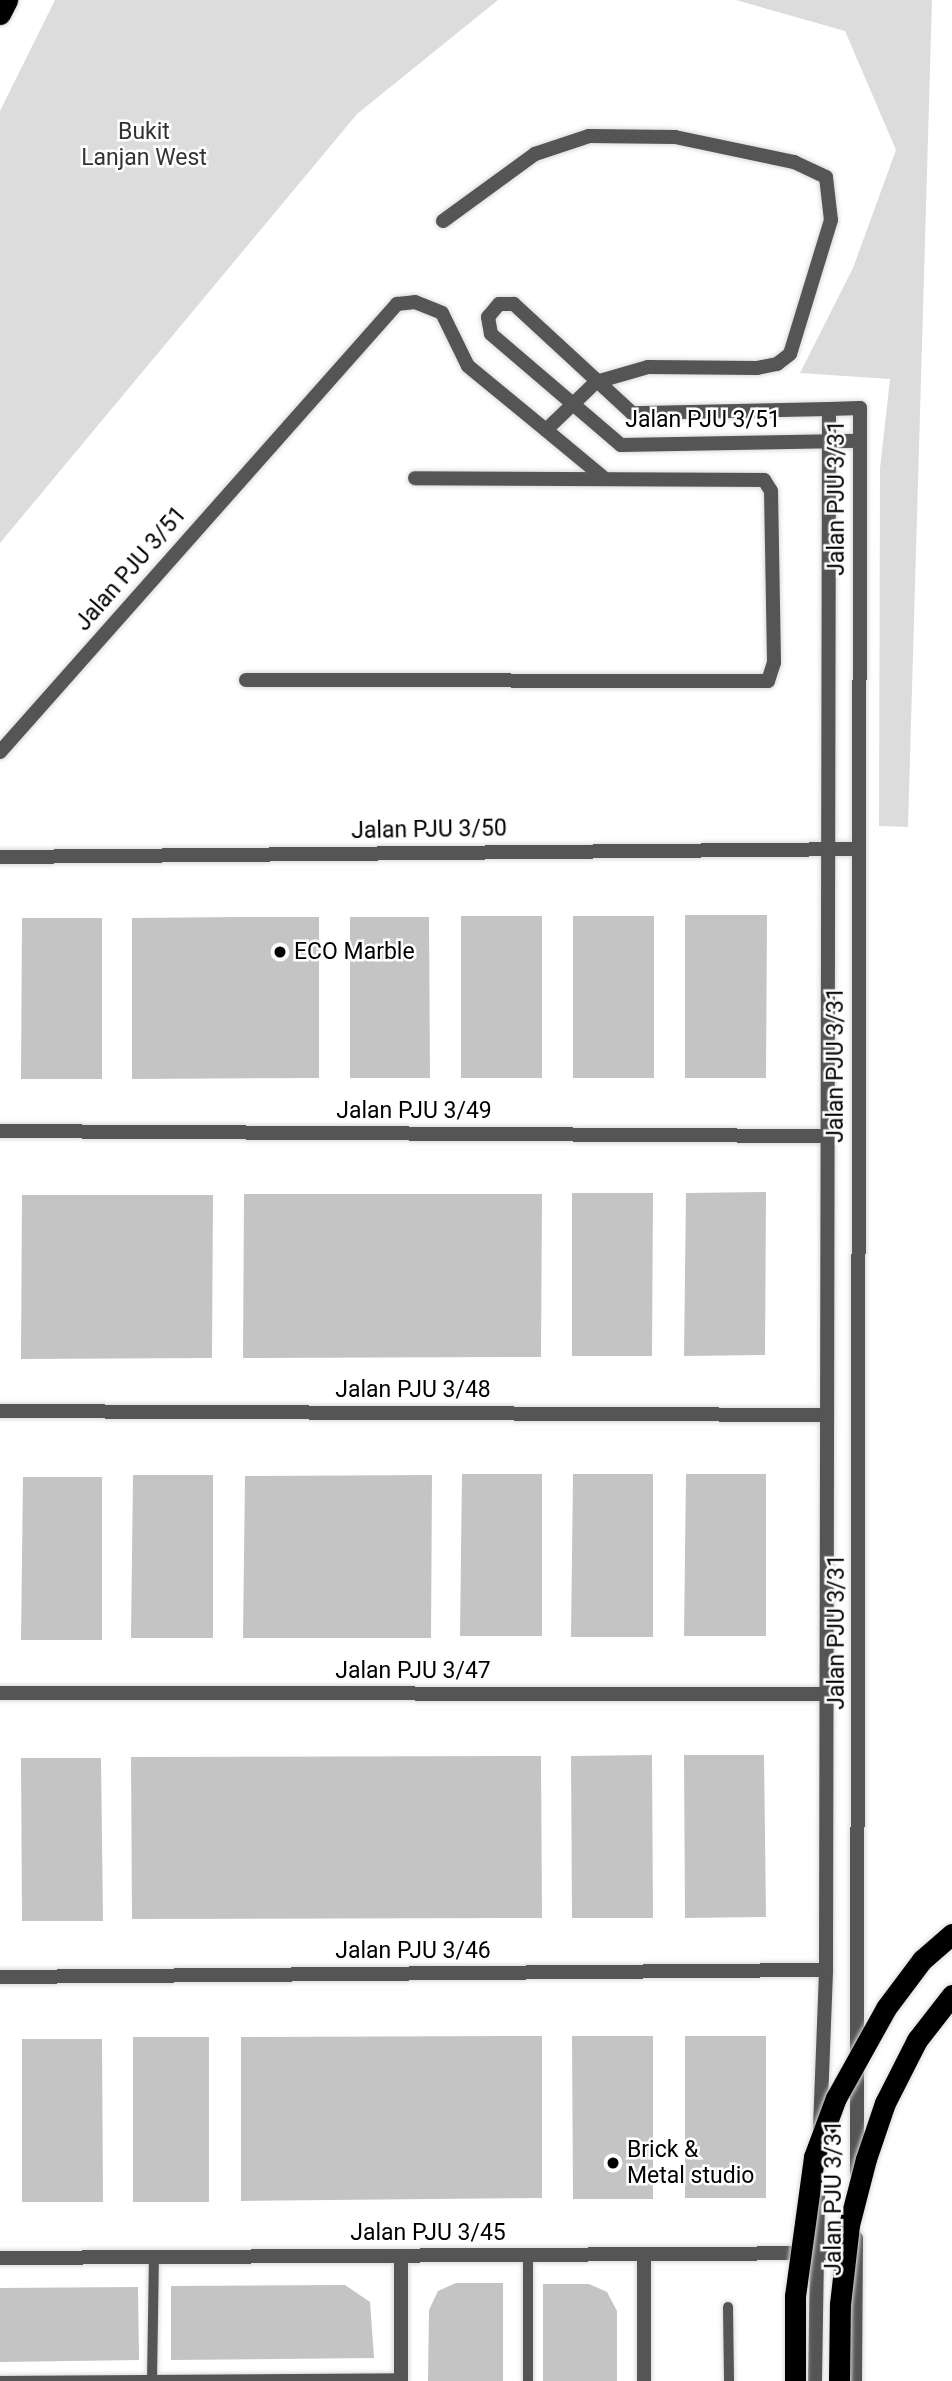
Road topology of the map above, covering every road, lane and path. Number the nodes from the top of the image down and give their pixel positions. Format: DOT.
graph roads {
  1 [pos="7,0"];
  2 [pos="0,14"];
  3 [pos="443,221"];
  4 [pos="596,382"];
  5 [pos="571,405"];
  6 [pos="828,409"];
  7 [pos="546,430"];
  8 [pos="829,442"];
  9 [pos="860,442"];
  10 [pos="415,478"];
  11 [pos="604,478"];
  12 [pos="247,680"];
  13 [pos="0,752"];
  14 [pos="828,849"];
  15 [pos="858,849"];
  16 [pos="0,857"];
  17 [pos="0,1131"];
  18 [pos="827,1136"];
  19 [pos="0,1411"];
  20 [pos="827,1415"];
  21 [pos="0,1693"];
  22 [pos="826,1694"];
  23 [pos="952,1934"];
  24 [pos="826,1970"];
  25 [pos="0,1977"];
  26 [pos="952,1995"];
  27 [pos="816,2253"];
  28 [pos="856,2253"];
  29 [pos="644,2254"];
  30 [pos="528,2255"];
  31 [pos="401,2256"];
  32 [pos="154,2257"];
  33 [pos="0,2258"];
  34 [pos="728,2307"];
  35 [pos="152,2380"];
  36 [pos="401,2380"];
  37 [pos="0,2381"];
  38 [pos="528,2381"];
  39 [pos="644,2381"];
  40 [pos="729,2381"];
  41 [pos="795,2381"];
  42 [pos="815,2381"];
  43 [pos="839,2381"];
  44 [pos="855,2381"];
  1 -- 2 [label="highway"];
  3 -- 4 [label="street"];
  4 -- 5 [label="street"];
  4 -- 5 [label="street, Jalan PJU 3/51"];
  4 -- 6 [label="street, Jalan PJU 3/51"];
  5 -- 7 [label="street"];
  5 -- 8 [label="street, Jalan PJU 3/51"];
  6 -- 8 [label="street, Jalan PJU 3/31"];
  6 -- 9 [label="street, Jalan PJU 3/31"];
  7 -- 11 [label="street"];
  7 -- 13 [label="street, Jalan PJU 3/51"];
  8 -- 9 [label="street, Jalan PJU 3/51"];
  8 -- 14 [label="street, Jalan PJU 3/31"];
  9 -- 15 [label="street, Jalan PJU 3/31"];
  10 -- 11 [label="street"];
  11 -- 12 [label="street"];
  14 -- 15 [label="street, Jalan PJU 3/50"];
  14 -- 16 [label="street, Jalan PJU 3/50"];
  14 -- 18 [label="street, Jalan PJU 3/31"];
  15 -- 28 [label="street, Jalan PJU 3/31"];
  17 -- 18 [label="street, Jalan PJU 3/49"];
  18 -- 20 [label="street, Jalan PJU 3/31"];
  19 -- 20 [label="street, Jalan PJU 3/48"];
  20 -- 22 [label="street, Jalan PJU 3/31"];
  21 -- 22 [label="street, Jalan PJU 3/47"];
  22 -- 24 [label="street, Jalan PJU 3/31"];
  23 -- 41 [label="highway, bridge"];
  24 -- 25 [label="street, Jalan PJU 3/46"];
  24 -- 27 [label="street, Jalan PJU 3/31"];
  26 -- 43 [label="highway, bridge"];
  27 -- 28 [label="street, Jalan PJU 3/45"];
  27 -- 29 [label="street, Jalan PJU 3/45"];
  27 -- 42 [label="street, Jalan PJU 3/31"];
  28 -- 44 [label="street, Jalan PJU 3/31"];
  29 -- 30 [label="street, Jalan PJU 3/45"];
  29 -- 39 [label="street"];
  30 -- 31 [label="street, Jalan PJU 3/45"];
  30 -- 38 [label="lane"];
  31 -- 32 [label="street, Jalan PJU 3/45"];
  31 -- 36 [label="street"];
  32 -- 33 [label="street, Jalan PJU 3/45"];
  32 -- 35 [label="lane"];
  34 -- 40 [label="lane"];
  35 -- 36 [label="lane"];
  35 -- 37 [label="lane"];
}
